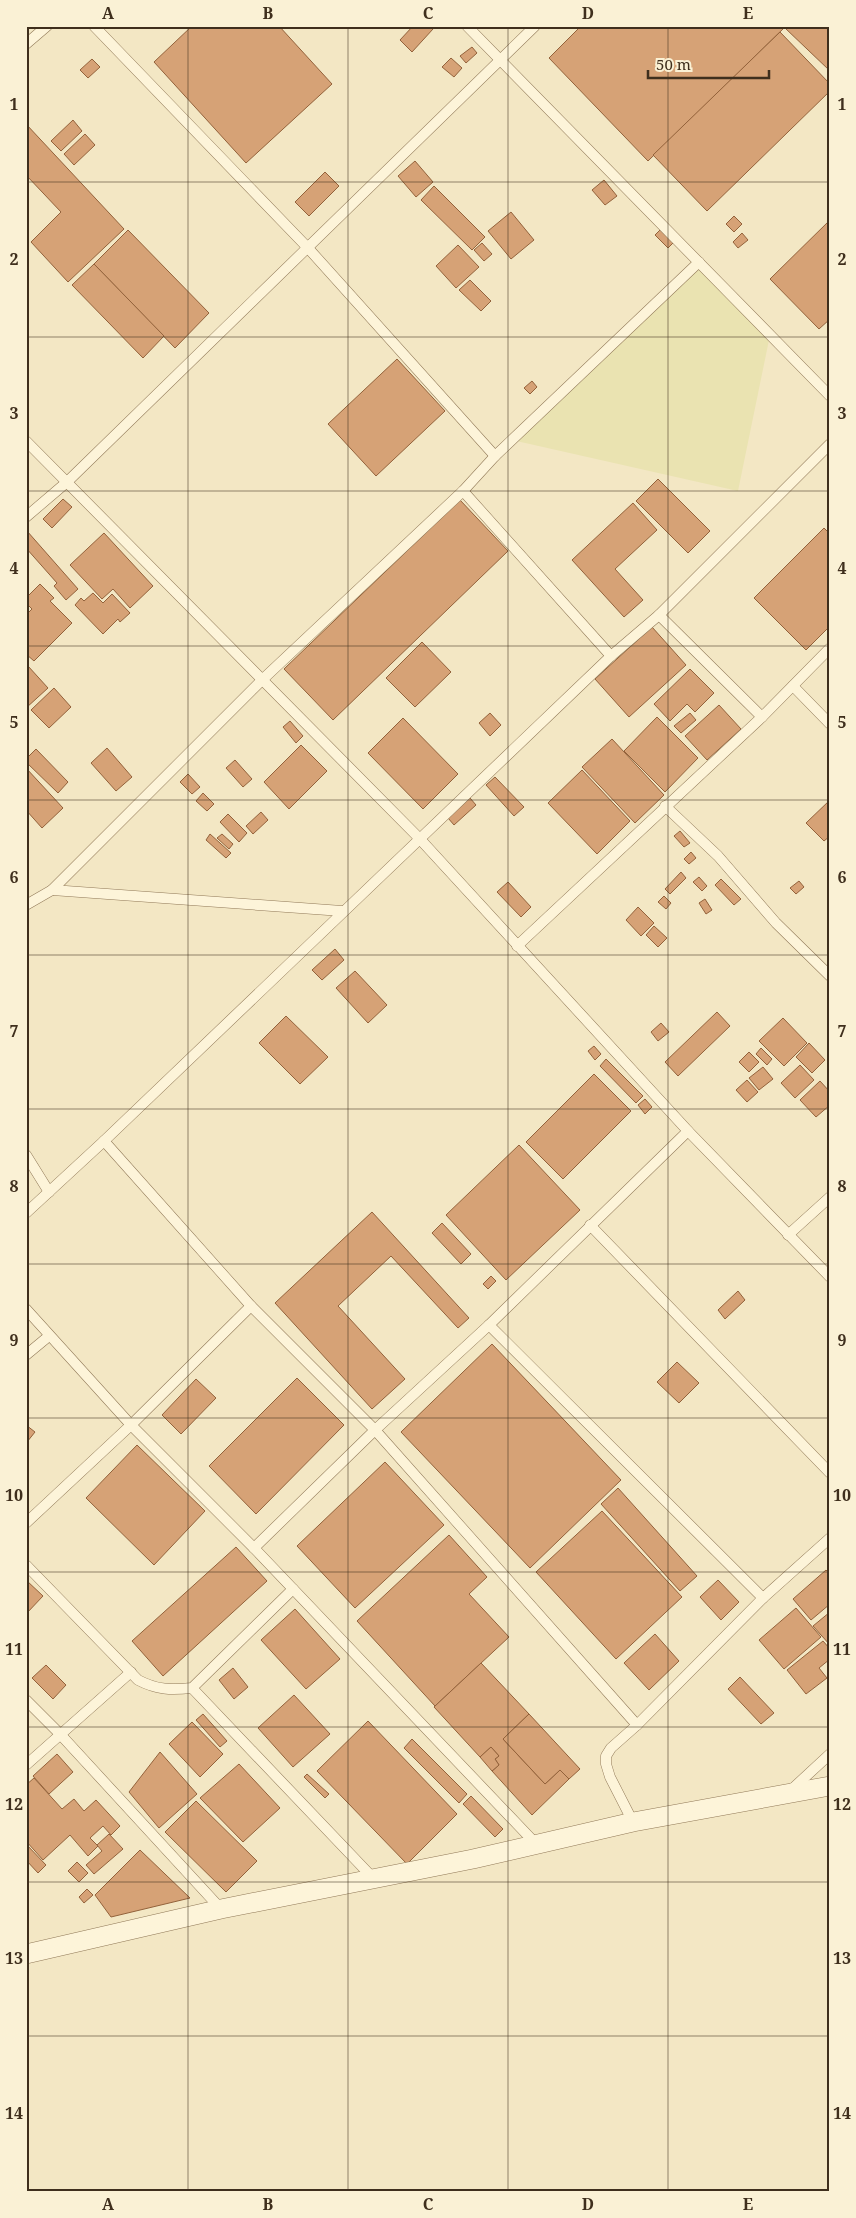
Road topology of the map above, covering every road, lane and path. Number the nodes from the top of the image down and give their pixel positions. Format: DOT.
graph roads {
  1 [pos="47,26"];
  2 [pos="94,26"];
  3 [pos="468,26"];
  4 [pos="535,26"];
  5 [pos="26,44"];
  6 [pos="499,60"];
  7 [pos="308,248"];
  8 [pos="699,262"];
  9 [pos="830,396"];
  10 [pos="26,442"];
  11 [pos="830,444"];
  12 [pos="495,456"];
  13 [pos="67,482"];
  14 [pos="463,491"];
  15 [pos="26,517"];
  16 [pos="659,615"];
  17 [pos="830,648"];
  18 [pos="611,656"];
  19 [pos="262,680"];
  20 [pos="793,686"];
  21 [pos="762,717"];
  22 [pos="830,724"];
  23 [pos="665,806"];
  24 [pos="419,838"];
  25 [pos="52,890"];
  26 [pos="26,905"];
  27 [pos="342,911"];
  28 [pos="518,946"];
  29 [pos="830,976"];
  30 [pos="688,1131"];
  31 [pos="104,1141"];
  32 [pos="26,1155"];
  33 [pos="49,1192"];
  34 [pos="830,1197"];
  35 [pos="26,1213"];
  36 [pos="590,1225"];
  37 [pos="788,1235"];
  38 [pos="830,1277"];
  39 [pos="251,1306"];
  40 [pos="26,1309"];
  41 [pos="489,1325"];
  42 [pos="49,1336"];
  43 [pos="26,1355"];
  44 [pos="131,1425"];
  45 [pos="375,1430"];
  46 [pos="830,1473"];
  47 [pos="26,1523"];
  48 [pos="830,1538"];
  49 [pos="254,1548"];
  50 [pos="26,1565"];
  51 [pos="293,1588"];
  52 [pos="763,1598"];
  53 [pos="131,1672"];
  54 [pos="192,1688"];
  55 [pos="26,1700"];
  56 [pos="637,1725"];
  57 [pos="60,1734"];
  58 [pos="830,1754"];
  59 [pos="26,1765"];
  60 [pos="830,1786"];
  61 [pos="786,1795"];
  62 [pos="633,1822"];
  63 [pos="537,1845"];
  64 [pos="374,1879"];
  65 [pos="222,1909"];
  66 [pos="26,1954"];
  1 -- 5 [label="lane"];
  2 -- 7 [label="lane"];
  3 -- 6 [label="lane"];
  4 -- 6 [label="lane"];
  6 -- 7 [label="lane"];
  6 -- 8 [label="lane"];
  7 -- 12 [label="lane"];
  7 -- 13 [label="lane"];
  8 -- 9 [label="lane"];
  8 -- 12 [label="lane"];
  10 -- 13 [label="lane"];
  11 -- 16 [label="lane"];
  12 -- 14 [label="lane"];
  13 -- 15 [label="lane"];
  13 -- 19 [label="lane"];
  14 -- 18 [label="lane"];
  14 -- 19 [label="lane"];
  16 -- 18 [label="lane"];
  16 -- 21 [label="lane"];
  17 -- 20 [label="lane"];
  18 -- 24 [label="lane"];
  19 -- 24 [label="lane"];
  19 -- 25 [label="lane"];
  20 -- 21 [label="lane"];
  20 -- 22 [label="lane"];
  21 -- 23 [label="lane"];
  23 -- 28 [label="lane"];
  23 -- 29 [label="lane"];
  24 -- 27 [label="lane"];
  24 -- 28 [label="lane"];
  25 -- 26 [label="lane"];
  25 -- 27 [label="lane"];
  27 -- 31 [label="lane"];
  28 -- 30 [label="lane"];
  30 -- 36 [label="lane"];
  30 -- 37 [label="lane"];
  31 -- 33 [label="lane"];
  31 -- 39 [label="lane"];
  32 -- 33 [label="lane"];
  33 -- 35 [label="lane"];
  34 -- 37 [label="lane"];
  36 -- 41 [label="lane"];
  36 -- 46 [label="lane"];
  37 -- 38 [label="lane"];
  39 -- 44 [label="lane"];
  39 -- 45 [label="lane"];
  40 -- 42 [label="lane"];
  41 -- 45 [label="lane"];
  41 -- 52 [label="lane"];
  42 -- 43 [label="lane"];
  42 -- 44 [label="lane"];
  44 -- 47 [label="lane"];
  44 -- 49 [label="lane"];
  45 -- 49 [label="lane"];
  45 -- 56 [label="lane"];
  48 -- 52 [label="lane"];
  49 -- 51 [label="lane"];
  50 -- 53 [label="lane"];
  51 -- 54 [label="lane"];
  51 -- 63 [label="lane"];
  52 -- 56 [label="lane"];
  53 -- 54 [label="lane"];
  53 -- 57 [label="lane"];
  54 -- 64 [label="lane"];
  55 -- 57 [label="lane"];
  56 -- 62 [label="lane"];
  57 -- 59 [label="lane"];
  57 -- 65 [label="lane"];
  58 -- 61 [label="lane"];
  60 -- 61 [label="street"];
  61 -- 62 [label="street"];
  62 -- 63 [label="street"];
  63 -- 64 [label="street"];
  64 -- 65 [label="street"];
  65 -- 66 [label="street"];
}
